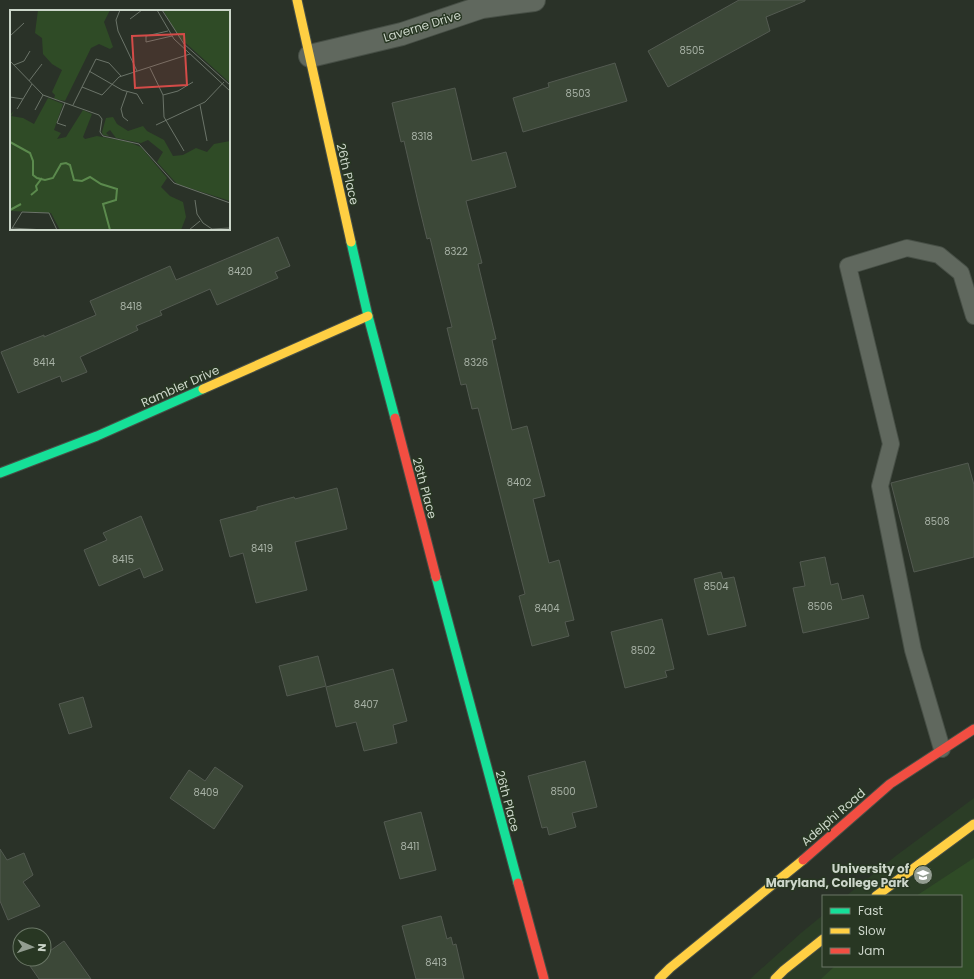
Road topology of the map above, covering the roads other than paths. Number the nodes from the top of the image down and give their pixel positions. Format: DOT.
graph roads {
  1 [pos="297,0"];
  2 [pos="534,0"];
  3 [pos="310,56"];
  4 [pos="368,316"];
  5 [pos="974,316"];
  6 [pos="0,473"];
  7 [pos="974,729"];
  8 [pos="942,749"];
  9 [pos="974,824"];
  10 [pos="877,895"];
  11 [pos="822,940"];
  12 [pos="544,979"];
  13 [pos="659,979"];
  14 [pos="775,979"];
  1 -- 3 [label="street, 26th Place"];
  2 -- 3 [label="street, Laverne Drive"];
  3 -- 4 [label="street, 26th Place"];
  4 -- 6 [label="street, Rambler Drive"];
  4 -- 12 [label="street, 26th Place"];
  5 -- 8 [label="lane"];
  7 -- 8 [label="street, Adelphi Road"];
  8 -- 13 [label="street, Adelphi Road"];
  9 -- 10 [label="street"];
  11 -- 14 [label="street"];
}
